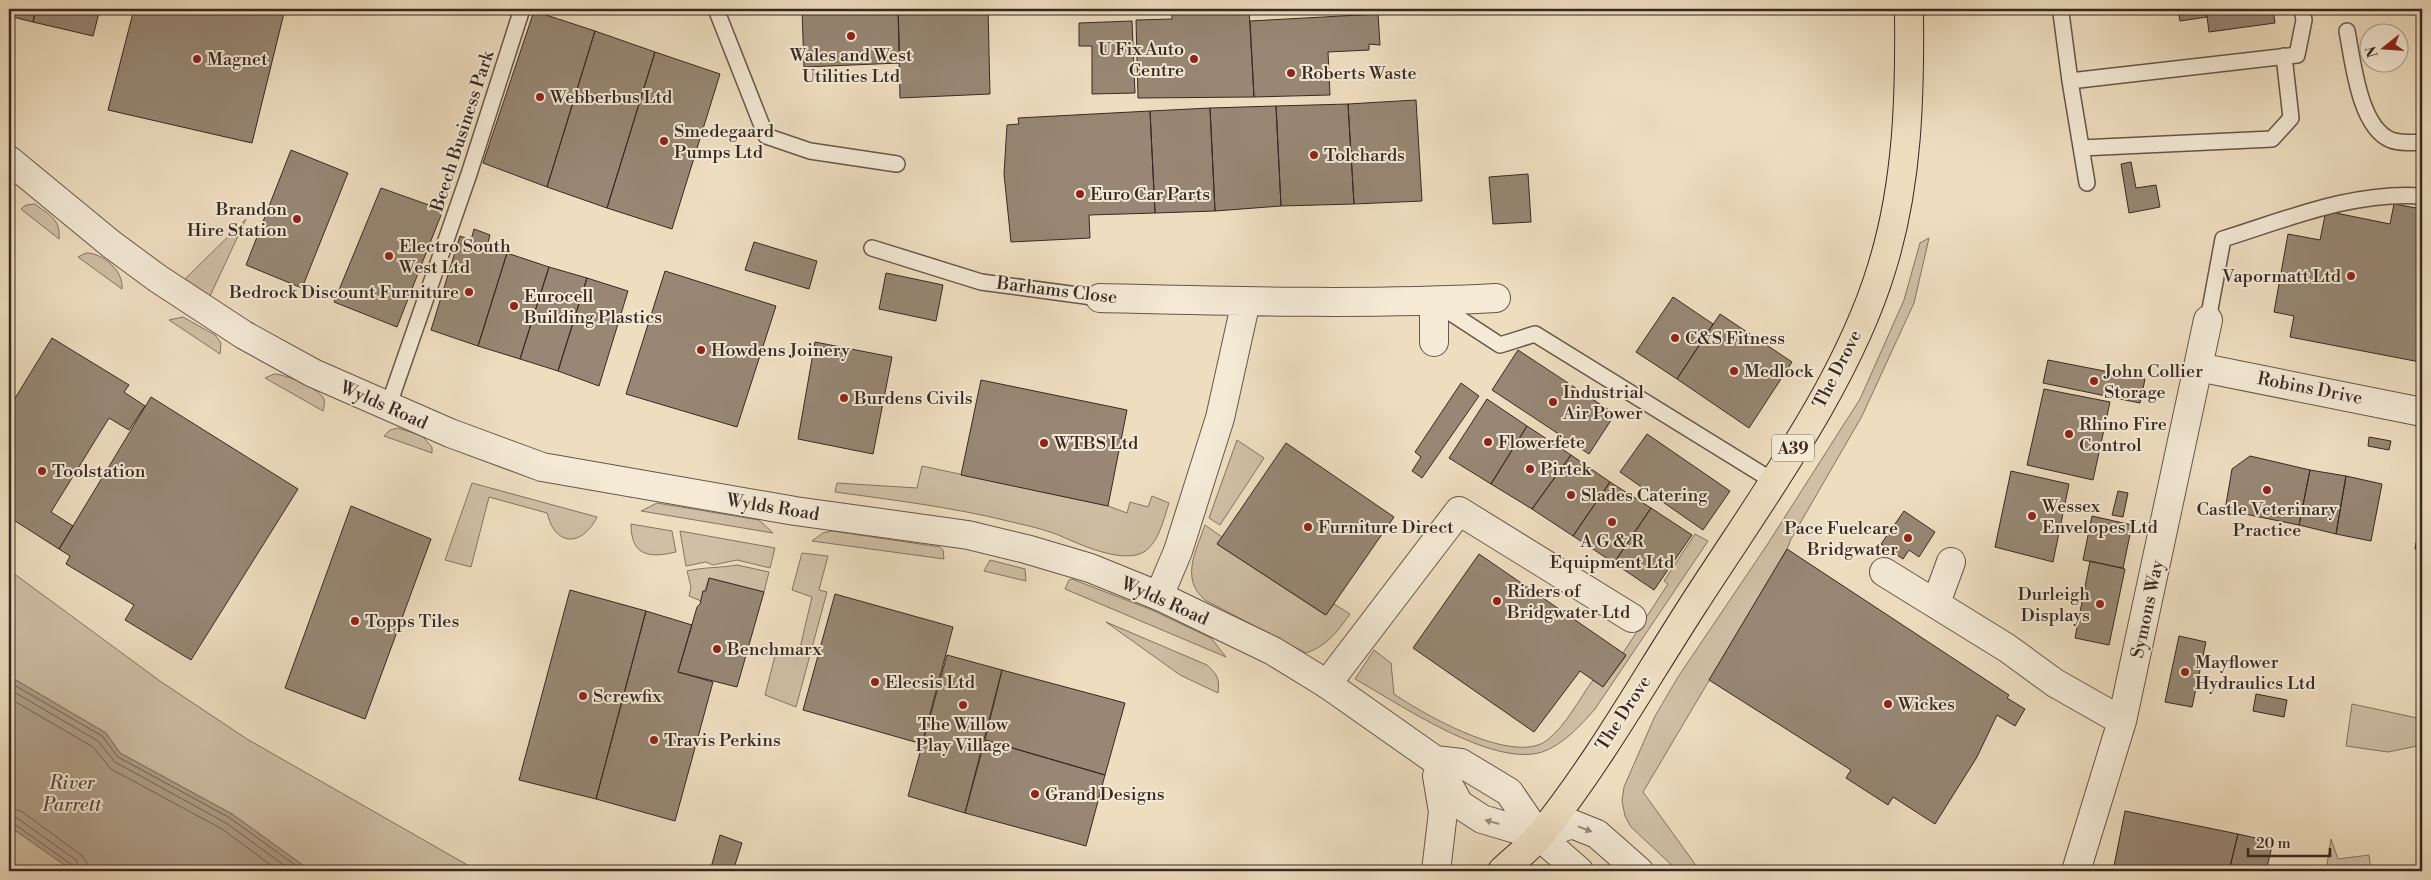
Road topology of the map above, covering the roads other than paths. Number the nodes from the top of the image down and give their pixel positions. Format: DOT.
graph roads {
  1 [pos="522,9"];
  2 [pos="716,9"];
  3 [pos="1908,9"];
  4 [pos="2302,9"];
  5 [pos="2061,13"];
  6 [pos="2347,31"];
  7 [pos="2284,56"];
  8 [pos="2070,81"];
  9 [pos="2422,142"];
  10 [pos="2081,148"];
  11 [pos="9,160"];
  12 [pos="897,164"];
  13 [pos="2087,183"];
  14 [pos="2422,196"];
  15 [pos="872,248"];
  16 [pos="1100,298"];
  17 [pos="1496,298"];
  18 [pos="1246,302"];
  19 [pos="1434,302"];
  20 [pos="2208,320"];
  21 [pos="1434,342"];
  22 [pos="2198,367"];
  23 [pos="388,407"];
  24 [pos="2422,412"];
  25 [pos="1773,481"];
  26 [pos="1950,562"];
  27 [pos="1884,572"];
  28 [pos="1159,596"];
  29 [pos="1936,603"];
  30 [pos="1632,618"];
  31 [pos="1327,684"];
  32 [pos="2122,721"];
  33 [pos="1435,760"];
  34 [pos="1539,836"];
  35 [pos="1436,871"];
  36 [pos="1502,871"];
  37 [pos="1528,871"];
  38 [pos="1579,871"];
  39 [pos="1639,871"];
  40 [pos="2076,871"];
  1 -- 23 [label="lane, Beech Business Park"];
  2 -- 12 [label="lane"];
  3 -- 25 [label="main road, The Drove / A39"];
  4 -- 7 [label="lane"];
  5 -- 8 [label="lane"];
  6 -- 9 [label="lane"];
  7 -- 8 [label="lane"];
  7 -- 10 [label="lane"];
  8 -- 10 [label="lane"];
  10 -- 13 [label="lane"];
  11 -- 23 [label="street, Wylds Road"];
  14 -- 20 [label="lane"];
  15 -- 16 [label="lane, Barhams Close"];
  16 -- 18 [label="street, Barhams Close"];
  17 -- 19 [label="street, Barhams Close"];
  18 -- 19 [label="street, Barhams Close"];
  18 -- 28 [label="street"];
  19 -- 21 [label="street"];
  19 -- 25 [label="lane"];
  20 -- 22 [label="street, Symons Way"];
  22 -- 24 [label="street, Robins Drive"];
  22 -- 32 [label="street, Symons Way"];
  23 -- 28 [label="street, Wylds Road"];
  25 -- 34 [label="main road, The Drove / A39"];
  26 -- 29 [label="street"];
  27 -- 29 [label="street"];
  28 -- 31 [label="street, Wylds Road"];
  29 -- 32 [label="street"];
  30 -- 31 [label="street"];
  31 -- 33 [label="street, Wylds Road"];
  32 -- 40 [label="street, Symons Way"];
  33 -- 34 [label="street, Wylds Road"];
  34 -- 33 [label="street, one-way"];
  33 -- 35 [label="street"];
  34 -- 36 [label="main road, A39"];
  34 -- 37 [label="main road"];
  34 -- 38 [label="street"];
  34 -- 39 [label="street, one-way"];
}
